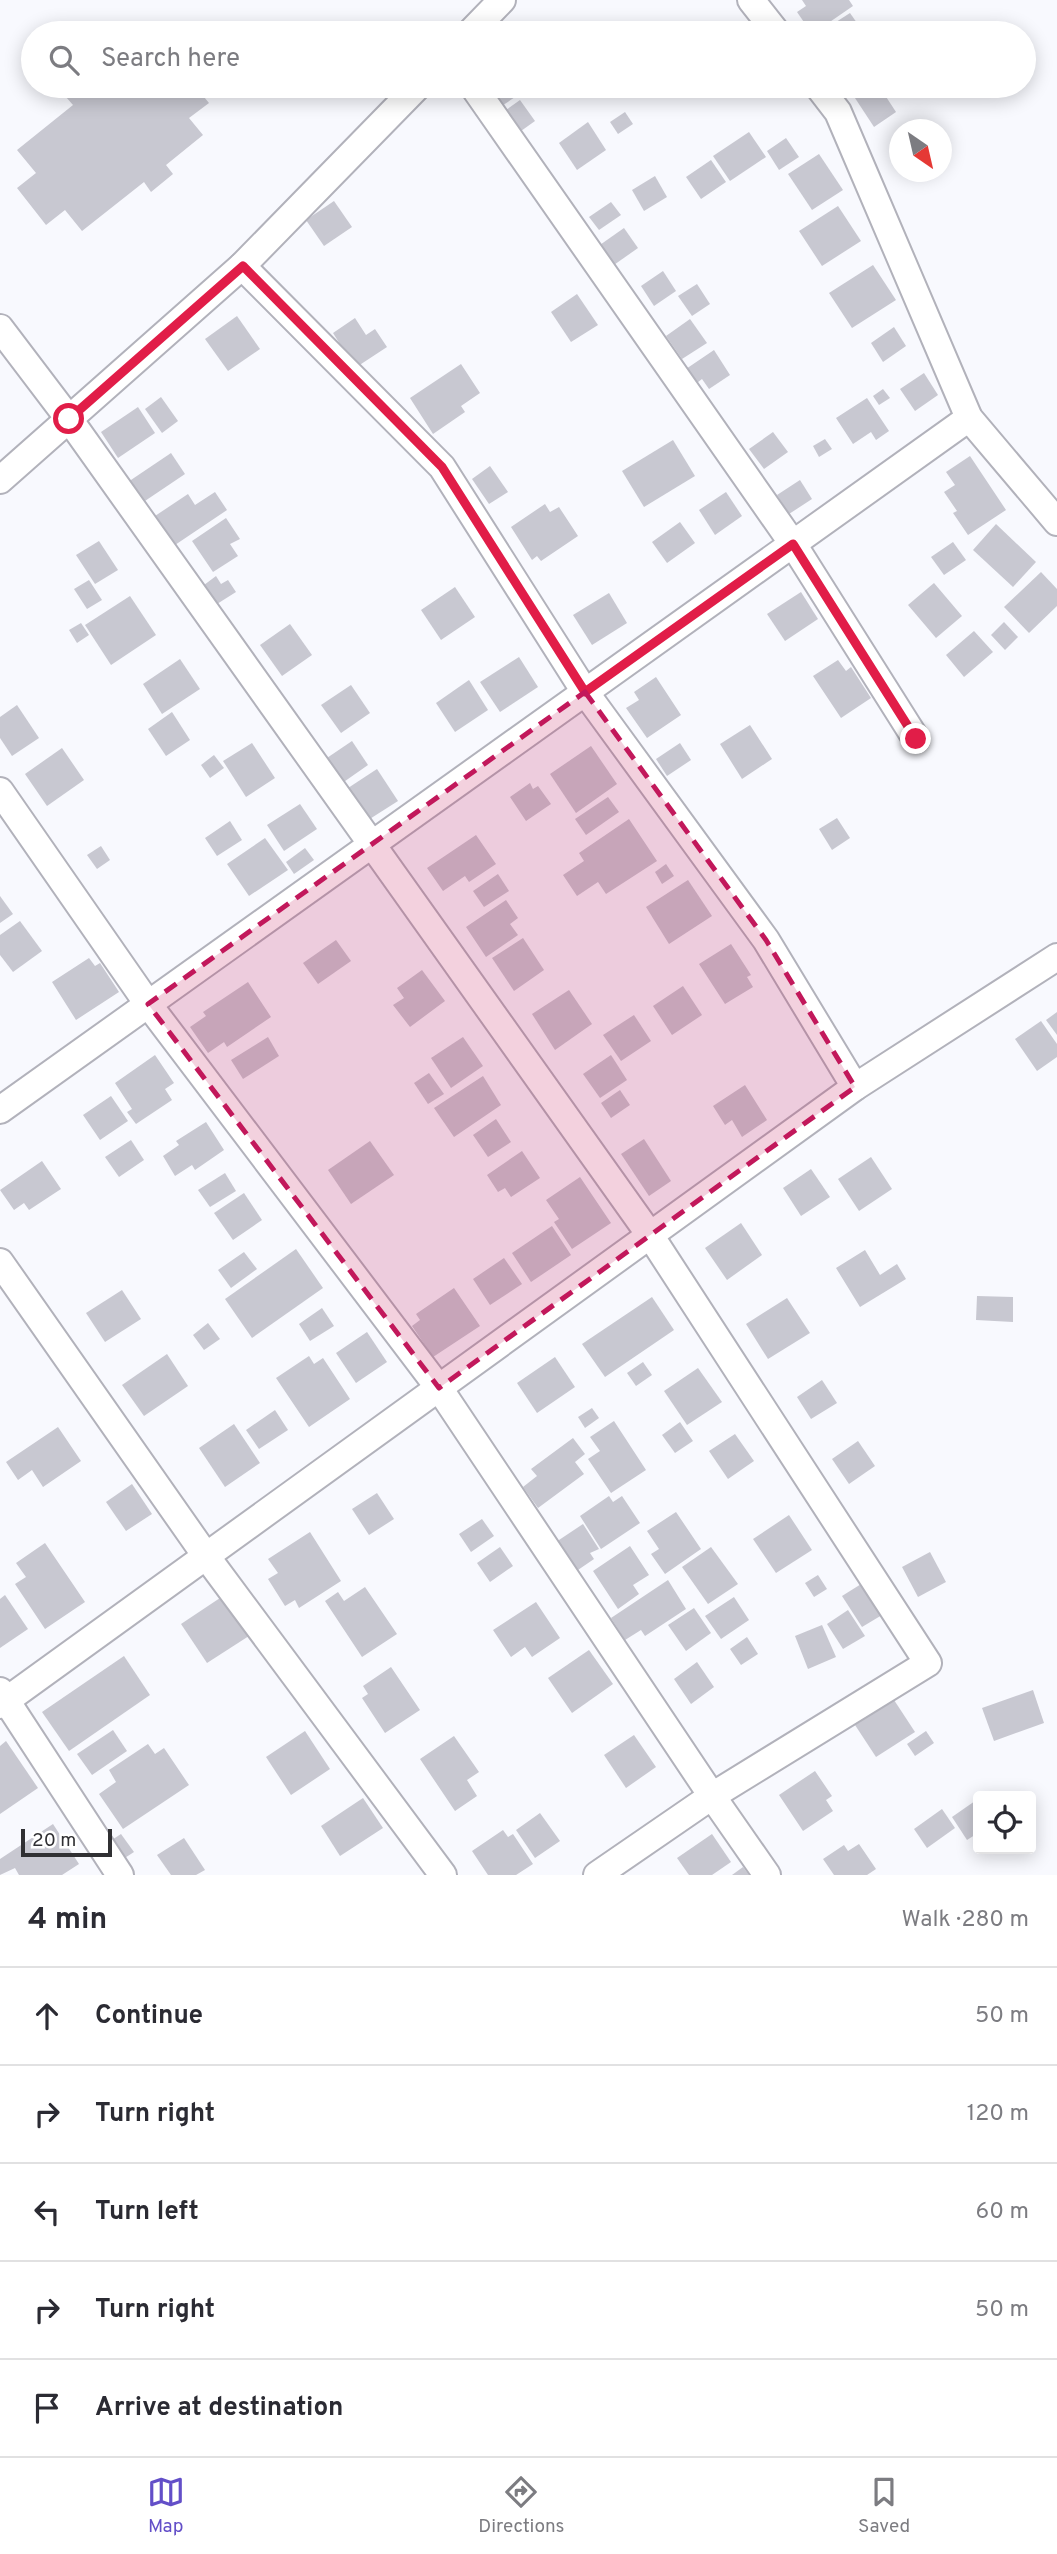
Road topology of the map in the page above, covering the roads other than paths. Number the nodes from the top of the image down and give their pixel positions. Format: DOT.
graph roads {
  1 [pos="502,0"];
  2 [pos="751,0"];
  3 [pos="482,21"];
  4 [pos="768,21"];
  5 [pos="406,98"];
  6 [pos="481,98"];
  7 [pos="827,98"];
  8 [pos="243,266"];
  9 [pos="0,328"];
  10 [pos="969,418"];
  11 [pos="69,419"];
  12 [pos="0,480"];
  13 [pos="1057,522"];
  14 [pos="793,544"];
  15 [pos="585,692"];
  16 [pos="916,739"];
  17 [pos="0,791"];
  18 [pos="371,845"];
  19 [pos="1057,957"];
  20 [pos="148,1004"];
  21 [pos="855,1087"];
  22 [pos="0,1110"];
  23 [pos="650,1235"];
  24 [pos="0,1262"];
  25 [pos="439,1388"];
  26 [pos="206,1556"];
  27 [pos="2,1698"];
  28 [pos="712,1797"];
  29 [pos="120,1875"];
  30 [pos="443,1875"];
  31 [pos="597,1875"];
  32 [pos="767,1875"];
  1 -- 3 [label="street"];
  2 -- 4 [label="street"];
  5 -- 8 [label="street"];
  6 -- 14 [label="street"];
  7 -- 10 [label="street"];
  8 -- 11 [label="street"];
  8 -- 15 [label="street"];
  9 -- 11 [label="street"];
  10 -- 13 [label="street"];
  10 -- 14 [label="street"];
  11 -- 12 [label="street"];
  11 -- 18 [label="street"];
  14 -- 15 [label="street"];
  14 -- 16 [label="street"];
  15 -- 18 [label="street"];
  15 -- 21 [label="street"];
  17 -- 20 [label="street"];
  18 -- 20 [label="street"];
  18 -- 23 [label="street"];
  19 -- 21 [label="street"];
  20 -- 22 [label="street"];
  20 -- 25 [label="street"];
  21 -- 23 [label="street"];
  23 -- 25 [label="street"];
  23 -- 28 [label="street"];
  24 -- 26 [label="street"];
  25 -- 26 [label="street"];
  25 -- 28 [label="street"];
  26 -- 27 [label="street"];
  26 -- 30 [label="street"];
  27 -- 29 [label="street"];
  28 -- 31 [label="street"];
  28 -- 32 [label="street"];
}
